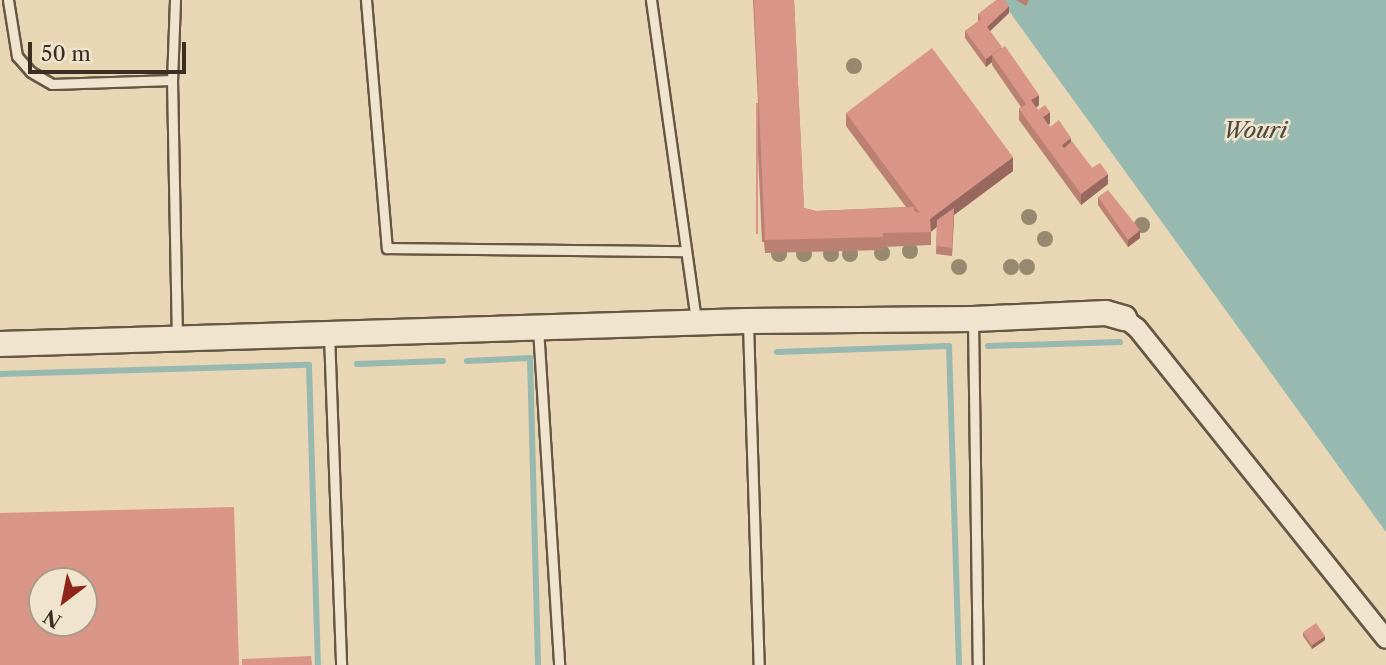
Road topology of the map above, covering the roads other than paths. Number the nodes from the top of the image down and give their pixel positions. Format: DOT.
graph roads {
  1 [pos="8,0"];
  2 [pos="175,0"];
  3 [pos="366,0"];
  4 [pos="651,0"];
  5 [pos="172,80"];
  6 [pos="685,251"];
  7 [pos="1124,318"];
  8 [pos="973,319"];
  9 [pos="747,321"];
  10 [pos="696,322"];
  11 [pos="538,327"];
  12 [pos="329,334"];
  13 [pos="177,339"];
  14 [pos="0,344"];
  15 [pos="1386,639"];
  16 [pos="341,665"];
  17 [pos="559,665"];
  18 [pos="758,665"];
  19 [pos="978,665"];
  1 -- 5 [label="lane"];
  2 -- 5 [label="lane"];
  3 -- 6 [label="lane"];
  4 -- 6 [label="lane"];
  5 -- 13 [label="lane"];
  6 -- 10 [label="lane"];
  7 -- 8 [label="street"];
  7 -- 15 [label="street"];
  8 -- 9 [label="street"];
  8 -- 19 [label="lane"];
  9 -- 10 [label="street"];
  9 -- 18 [label="lane"];
  10 -- 11 [label="street"];
  11 -- 12 [label="street"];
  11 -- 17 [label="lane"];
  12 -- 13 [label="street"];
  12 -- 16 [label="lane"];
  13 -- 14 [label="street"];
}
